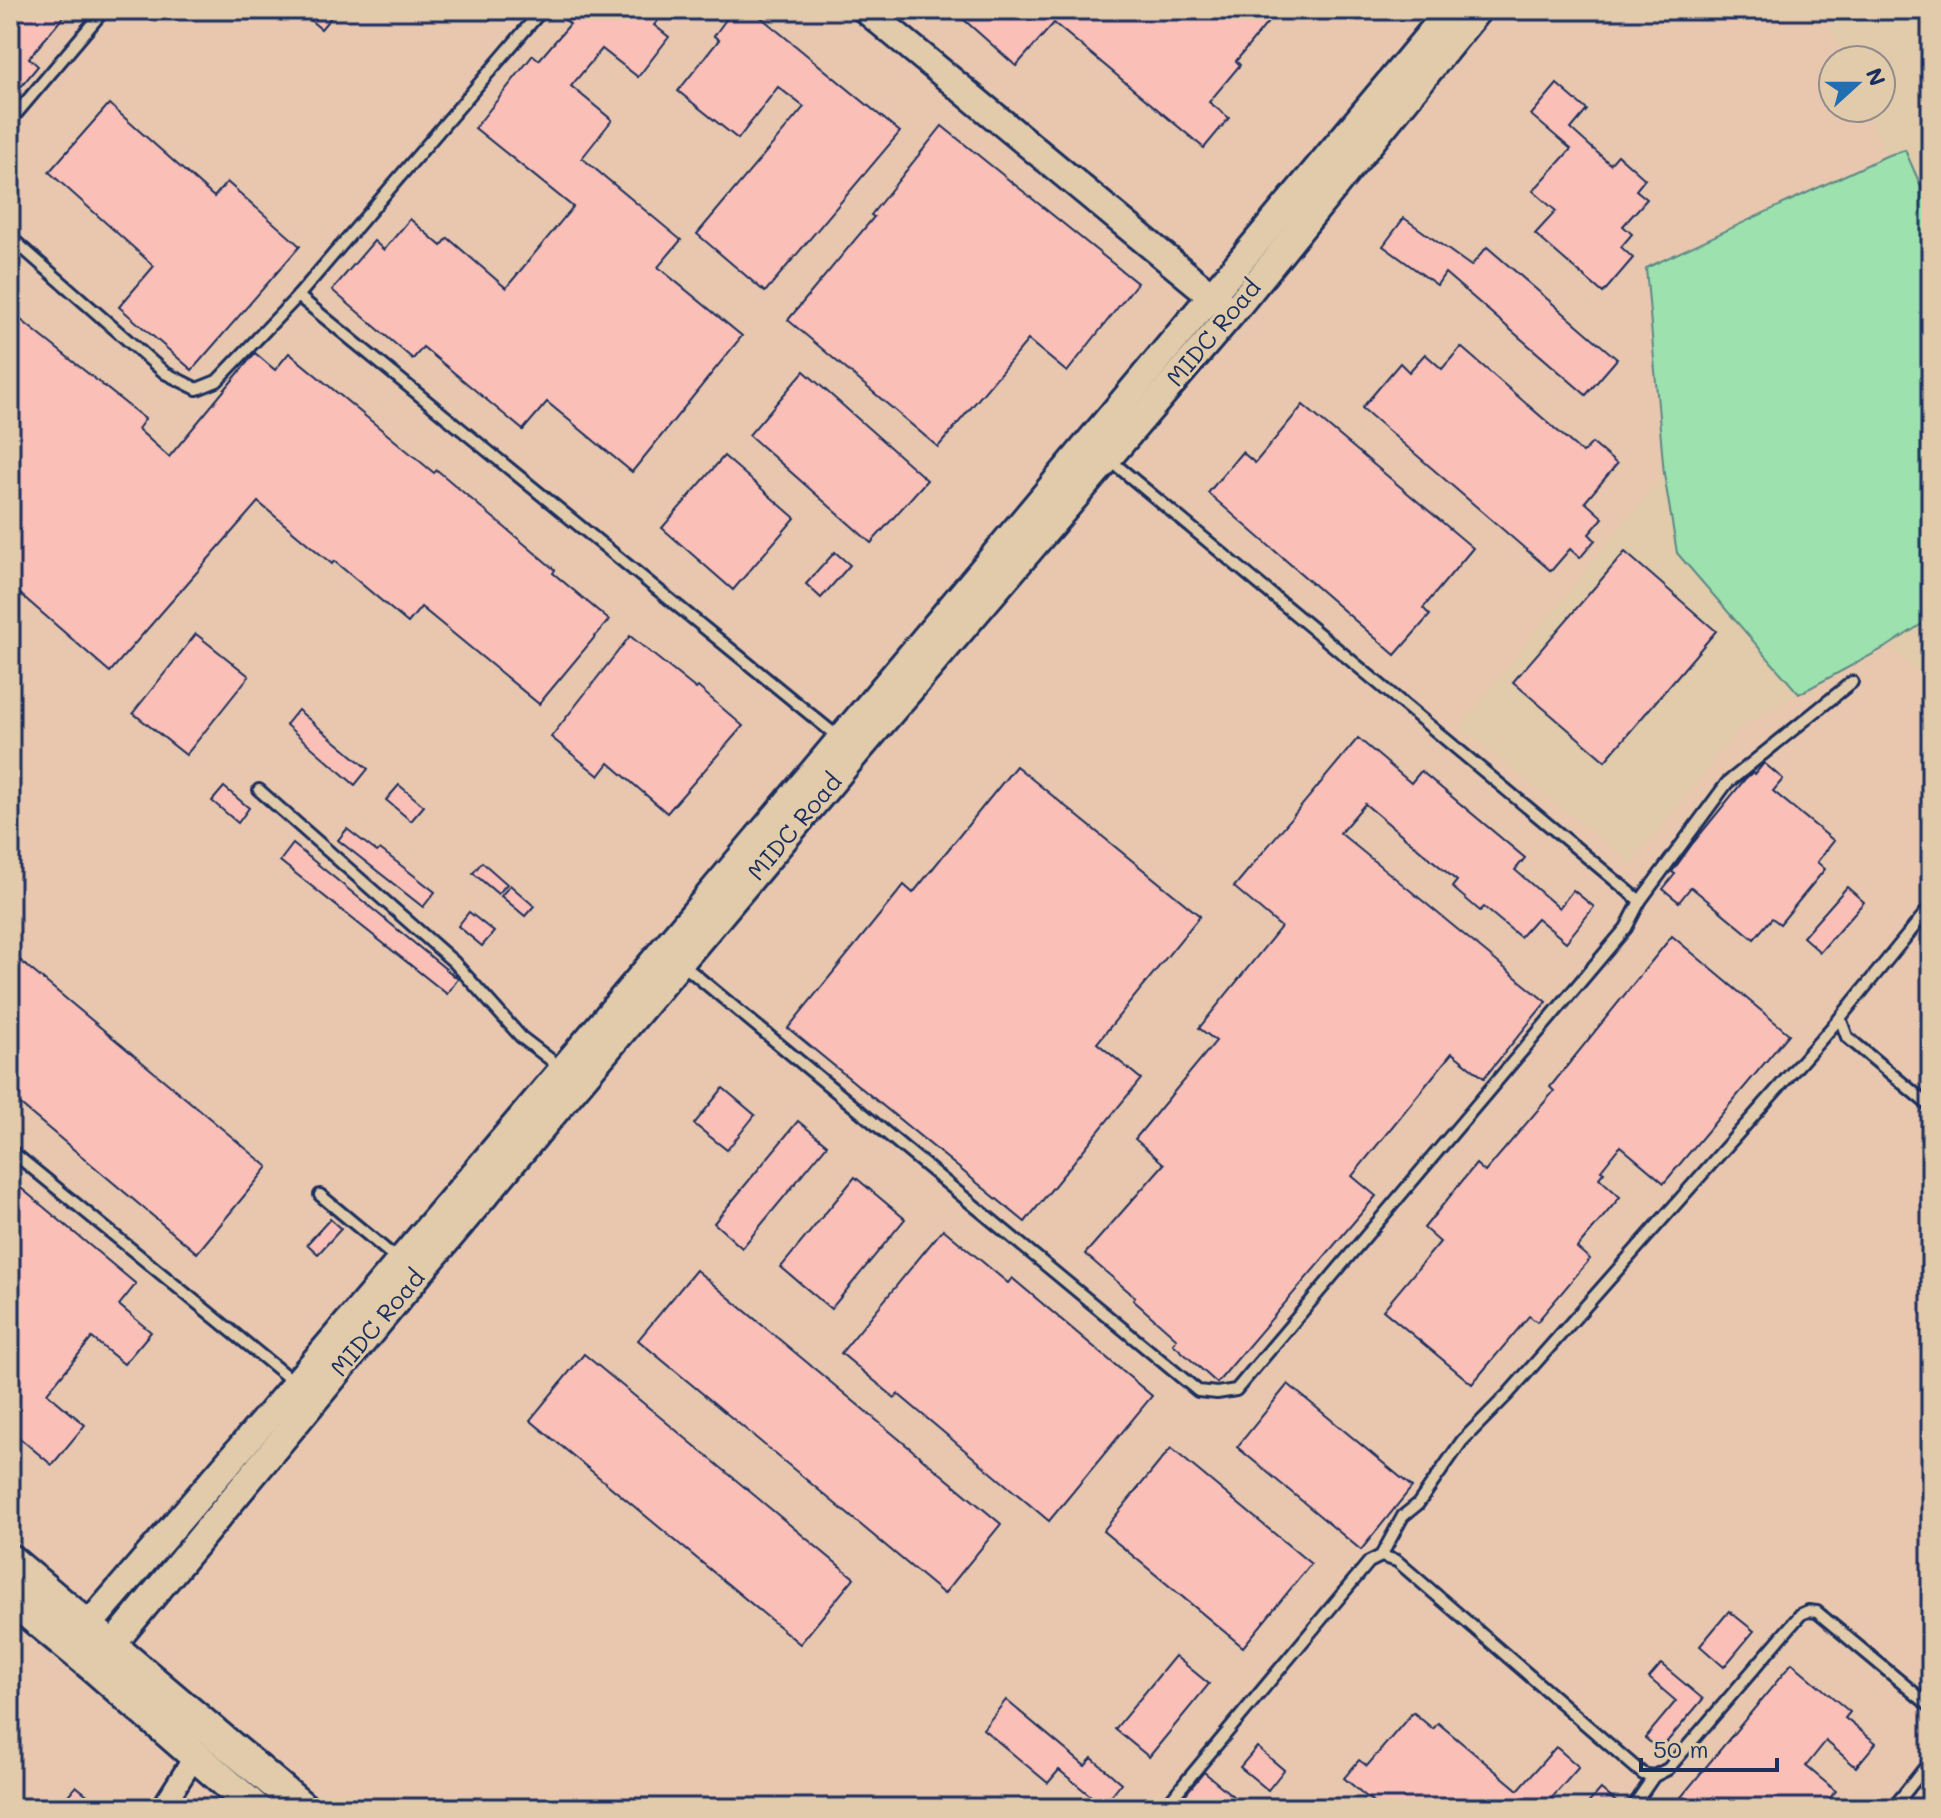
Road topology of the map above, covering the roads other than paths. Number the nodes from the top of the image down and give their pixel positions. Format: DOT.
graph roads {
  1 [pos="104,10"];
  2 [pos="542,10"];
  3 [pos="1450,10"];
  4 [pos="1478,10"];
  5 [pos="868,11"];
  6 [pos="10,121"];
  7 [pos="14,240"];
  8 [pos="10,253"];
  9 [pos="298,296"];
  10 [pos="1212,296"];
  11 [pos="1232,313"];
  12 [pos="1108,458"];
  13 [pos="1852,682"];
  14 [pos="849,745"];
  15 [pos="259,790"];
  16 [pos="1640,901"];
  17 [pos="1931,906"];
  18 [pos="681,964"];
  19 [pos="1840,1018"];
  20 [pos="561,1072"];
  21 [pos="1931,1107"];
  22 [pos="10,1150"];
  23 [pos="320,1195"];
  24 [pos="400,1261"];
  25 [pos="297,1385"];
  26 [pos="1381,1556"];
  27 [pos="10,1560"];
  28 [pos="10,1598"];
  29 [pos="79,1636"];
  30 [pos="103,1656"];
  31 [pos="1931,1707"];
  32 [pos="195,1756"];
  33 [pos="1931,1760"];
  34 [pos="1654,1776"];
  35 [pos="162,1808"];
  36 [pos="255,1808"];
  37 [pos="303,1808"];
  38 [pos="1164,1808"];
  39 [pos="1632,1808"];
  40 [pos="1893,1808"];
  1 -- 6 [label="lane"];
  2 -- 9 [label="lane"];
  3 -- 10 [label="street, MIDC Road"];
  4 -- 11 [label="street, MIDC Road"];
  5 -- 10 [label="street"];
  7 -- 8 [label="lane"];
  7 -- 9 [label="lane"];
  9 -- 14 [label="lane"];
  10 -- 11 [label="street"];
  10 -- 14 [label="street, MIDC Road"];
  11 -- 12 [label="street, MIDC Road"];
  12 -- 14 [label="street, MIDC Road"];
  12 -- 16 [label="lane"];
  13 -- 16 [label="lane"];
  14 -- 18 [label="street, MIDC Road"];
  14 -- 20 [label="street, MIDC Road"];
  15 -- 20 [label="lane"];
  16 -- 18 [label="lane"];
  17 -- 19 [label="lane"];
  18 -- 30 [label="street, MIDC Road"];
  19 -- 21 [label="lane"];
  19 -- 26 [label="lane"];
  20 -- 24 [label="street, MIDC Road"];
  22 -- 25 [label="lane"];
  23 -- 24 [label="lane"];
  24 -- 25 [label="street, MIDC Road"];
  25 -- 29 [label="street, MIDC Road"];
  26 -- 34 [label="lane"];
  26 -- 38 [label="lane"];
  27 -- 29 [label="main road"];
  28 -- 29 [label="main road"];
  29 -- 30 [label="main road"];
  30 -- 32 [label="main road"];
  30 -- 37 [label="main road"];
  31 -- 34 [label="lane"];
  32 -- 35 [label="street"];
  32 -- 36 [label="main road"];
  33 -- 40 [label="lane"];
  34 -- 39 [label="lane"];
}
